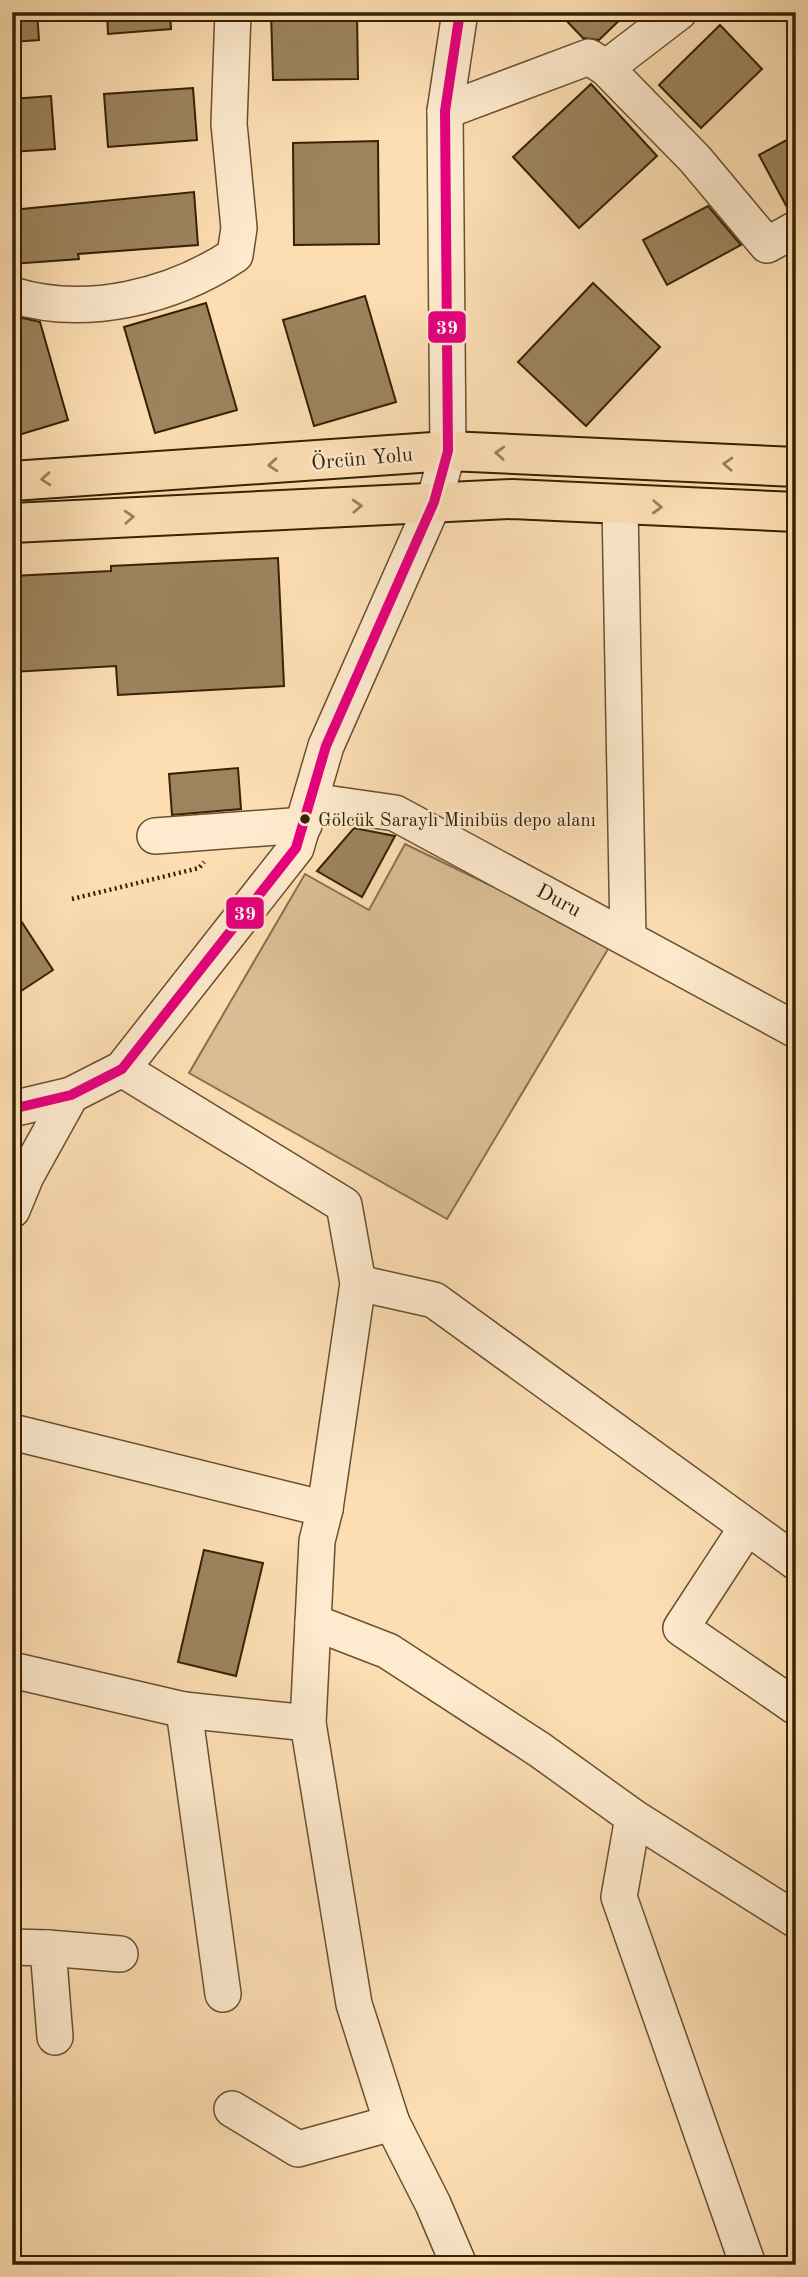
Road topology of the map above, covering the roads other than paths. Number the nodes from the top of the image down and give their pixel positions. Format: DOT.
graph roads {
  1 [pos="233,12"];
  2 [pos="460,12"];
  3 [pos="679,12"];
  4 [pos="606,68"];
  5 [pos="445,111"];
  6 [pos="796,229"];
  7 [pos="12,295"];
  8 [pos="448,451"];
  9 [pos="796,467"];
  10 [pos="12,481"];
  11 [pos="434,502"];
  12 [pos="620,505"];
  13 [pos="796,512"];
  14 [pos="12,523"];
  15 [pos="307,813"];
  16 [pos="155,836"];
  17 [pos="628,937"];
  18 [pos="796,1030"];
  19 [pos="122,1069"];
  20 [pos="71,1095"];
  21 [pos="12,1109"];
  22 [pos="12,1210"];
  23 [pos="358,1283"];
  24 [pos="12,1432"];
  25 [pos="325,1509"];
  26 [pos="747,1527"];
  27 [pos="796,1562"];
  28 [pos="313,1622"];
  29 [pos="12,1670"];
  30 [pos="796,1707"];
  31 [pos="184,1710"];
  32 [pos="308,1723"];
  33 [pos="632,1817"];
  34 [pos="796,1920"];
  35 [pos="12,1947"];
  36 [pos="48,1948"];
  37 [pos="120,1954"];
  38 [pos="223,1994"];
  39 [pos="55,2037"];
  40 [pos="232,2109"];
  41 [pos="392,2123"];
  42 [pos="459,2265"];
  43 [pos="748,2265"];
  1 -- 7 [label="street"];
  2 -- 5 [label="street"];
  3 -- 4 [label="street"];
  4 -- 5 [label="street"];
  4 -- 6 [label="street"];
  5 -- 8 [label="street"];
  9 -- 8 [label="main road, Örcün Yolu, one-way"];
  8 -- 10 [label="main road, Örcün Yolu, one-way"];
  8 -- 11 [label="street"];
  11 -- 12 [label="main road"];
  14 -- 11 [label="main road, one-way"];
  11 -- 15 [label="street"];
  12 -- 13 [label="main road, one-way"];
  12 -- 17 [label="street"];
  15 -- 16 [label="street, Duru"];
  15 -- 17 [label="street, Duru"];
  15 -- 19 [label="street"];
  17 -- 18 [label="street, Duru"];
  19 -- 20 [label="street"];
  19 -- 23 [label="street"];
  20 -- 21 [label="street"];
  20 -- 22 [label="street"];
  23 -- 25 [label="street"];
  23 -- 26 [label="street"];
  24 -- 25 [label="street"];
  25 -- 28 [label="street"];
  26 -- 27 [label="street"];
  26 -- 30 [label="street"];
  28 -- 32 [label="street"];
  28 -- 33 [label="street"];
  29 -- 31 [label="street"];
  31 -- 32 [label="street"];
  31 -- 38 [label="street"];
  32 -- 41 [label="street"];
  33 -- 34 [label="street"];
  33 -- 43 [label="street"];
  35 -- 36 [label="street"];
  36 -- 37 [label="street"];
  36 -- 39 [label="street"];
  40 -- 41 [label="street"];
  41 -- 42 [label="street"];
}
